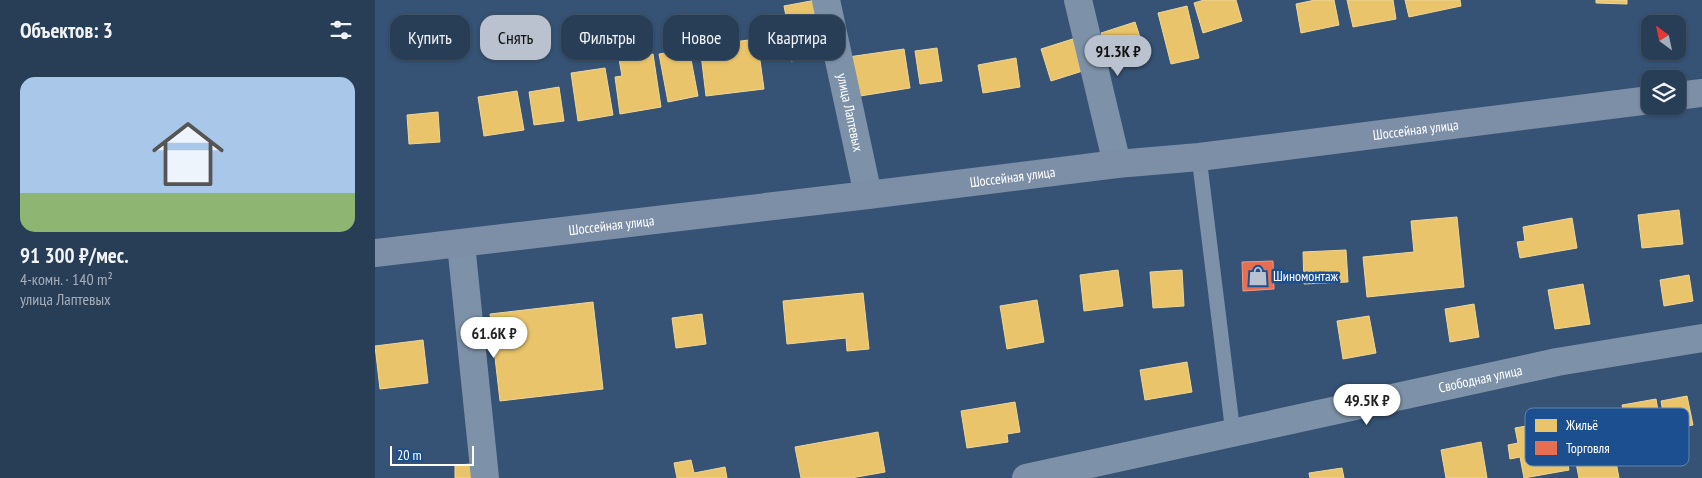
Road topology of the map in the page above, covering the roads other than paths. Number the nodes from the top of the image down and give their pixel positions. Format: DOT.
graph roads {
  1 [pos="826,0"];
  2 [pos="1078,0"];
  3 [pos="1702,93"];
  4 [pos="1686,95"];
  5 [pos="1641,101"];
  6 [pos="1199,157"];
  7 [pos="1117,164"];
  8 [pos="868,195"];
  9 [pos="461,244"];
  10 [pos="375,253"];
  11 [pos="1702,338"];
  12 [pos="1233,433"];
  13 [pos="485,478"];
  14 [pos="1026,478"];
  1 -- 8 [label="street, улица Лаптевых"];
  2 -- 7 [label="street"];
  3 -- 4 [label="main road"];
  5 -- 6 [label="main road, Шоссейная улица"];
  6 -- 7 [label="main road, Шоссейная улица"];
  6 -- 12 [label="lane"];
  7 -- 8 [label="main road, Шоссейная улица"];
  8 -- 9 [label="main road, Шоссейная улица"];
  9 -- 10 [label="main road, Шоссейная улица"];
  9 -- 13 [label="street"];
  11 -- 12 [label="street, Свободная улица"];
  12 -- 14 [label="street, Свободная улица"];
}
